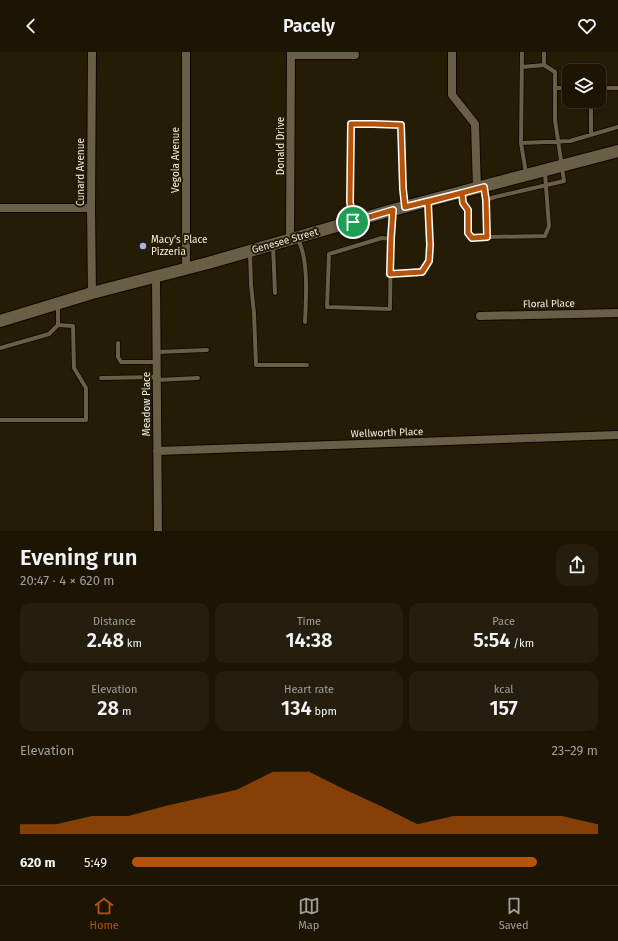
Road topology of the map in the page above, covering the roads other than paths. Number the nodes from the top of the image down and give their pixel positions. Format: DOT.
graph roads {
  1 [pos="92,52"];
  2 [pos="186,52"];
  3 [pos="452,52"];
  4 [pos="522,52"];
  5 [pos="544,52"];
  6 [pos="291,53"];
  7 [pos="355,55"];
  8 [pos="544,66"];
  9 [pos="522,67"];
  10 [pos="555,88"];
  11 [pos="562,88"];
  12 [pos="606,88"];
  13 [pos="618,88"];
  14 [pos="591,108"];
  15 [pos="618,127"];
  16 [pos="591,135"];
  17 [pos="558,141"];
  18 [pos="521,142"];
  19 [pos="618,151"];
  20 [pos="561,167"];
  21 [pos="545,171"];
  22 [pos="529,175"];
  23 [pos="546,184"];
  24 [pos="533,187"];
  25 [pos="481,188"];
  26 [pos="462,193"];
  27 [pos="486,200"];
  28 [pos="428,202"];
  29 [pos="0,208"];
  30 [pos="91,208"];
  31 [pos="399,209"];
  32 [pos="353,222"];
  33 [pos="487,237"];
  34 [pos="294,238"];
  35 [pos="391,238"];
  36 [pos="273,245"];
  37 [pos="250,251"];
  38 [pos="186,269"];
  39 [pos="390,274"];
  40 [pos="156,277"];
  41 [pos="92,293"];
  42 [pos="275,294"];
  43 [pos="58,303"];
  44 [pos="618,313"];
  45 [pos="480,316"];
  46 [pos="0,321"];
  47 [pos="305,322"];
  48 [pos="58,326"];
  49 [pos="118,343"];
  50 [pos="0,348"];
  51 [pos="207,350"];
  52 [pos="156,352"];
  53 [pos="156,362"];
  54 [pos="308,364"];
  55 [pos="101,378"];
  56 [pos="157,378"];
  57 [pos="198,378"];
  58 [pos="0,420"];
  59 [pos="618,435"];
  60 [pos="157,451"];
  61 [pos="158,531"];
  1 -- 30 [label="street, Cunard Avenue"];
  2 -- 38 [label="street, Vegola Avenue"];
  3 -- 25 [label="street"];
  4 -- 9 [label="lane"];
  5 -- 8 [label="lane"];
  6 -- 7 [label="street"];
  6 -- 34 [label="street, Donald Drive"];
  8 -- 9 [label="lane"];
  8 -- 10 [label="lane"];
  9 -- 18 [label="lane"];
  10 -- 11 [label="lane"];
  10 -- 17 [label="lane"];
  12 -- 13 [label="lane"];
  14 -- 16 [label="lane"];
  15 -- 16 [label="lane"];
  16 -- 17 [label="lane"];
  17 -- 18 [label="lane"];
  17 -- 20 [label="lane"];
  18 -- 22 [label="lane"];
  19 -- 20 [label="main road, Genesee Street"];
  20 -- 21 [label="main road, Genesee Street"];
  20 -- 23 [label="lane"];
  21 -- 22 [label="main road, Genesee Street"];
  21 -- 23 [label="lane"];
  22 -- 24 [label="lane"];
  22 -- 25 [label="main road, Genesee Street"];
  23 -- 24 [label="lane"];
  23 -- 33 [label="lane"];
  24 -- 27 [label="lane"];
  25 -- 26 [label="main road, Genesee Street"];
  25 -- 27 [label="lane"];
  26 -- 28 [label="main road, Genesee Street"];
  26 -- 33 [label="lane"];
  27 -- 33 [label="lane"];
  28 -- 31 [label="main road, Genesee Street"];
  28 -- 39 [label="lane"];
  29 -- 30 [label="street"];
  30 -- 41 [label="street, Cunard Avenue"];
  31 -- 32 [label="main road, Genesee Street"];
  31 -- 32 [label="lane"];
  31 -- 35 [label="lane"];
  32 -- 34 [label="main road, Genesee Street"];
  34 -- 36 [label="main road, Genesee Street"];
  34 -- 47 [label="lane"];
  35 -- 39 [label="lane"];
  35 -- 39 [label="lane"];
  36 -- 37 [label="main road, Genesee Street"];
  36 -- 42 [label="lane"];
  37 -- 38 [label="main road, Genesee Street"];
  37 -- 54 [label="lane"];
  38 -- 40 [label="main road, Genesee Street"];
  40 -- 41 [label="main road, Genesee Street"];
  40 -- 52 [label="street, Meadow Place"];
  41 -- 43 [label="main road, Genesee Street"];
  43 -- 46 [label="main road, Genesee Street"];
  43 -- 48 [label="lane"];
  44 -- 45 [label="street, Floral Place"];
  48 -- 50 [label="lane"];
  48 -- 58 [label="lane"];
  49 -- 53 [label="lane"];
  51 -- 52 [label="lane"];
  52 -- 53 [label="street, Meadow Place"];
  53 -- 56 [label="street, Meadow Place"];
  55 -- 56 [label="lane"];
  56 -- 57 [label="lane"];
  56 -- 60 [label="street, Meadow Place"];
  59 -- 60 [label="street, Wellworth Place"];
  60 -- 61 [label="street, Meadow Place"];
}
